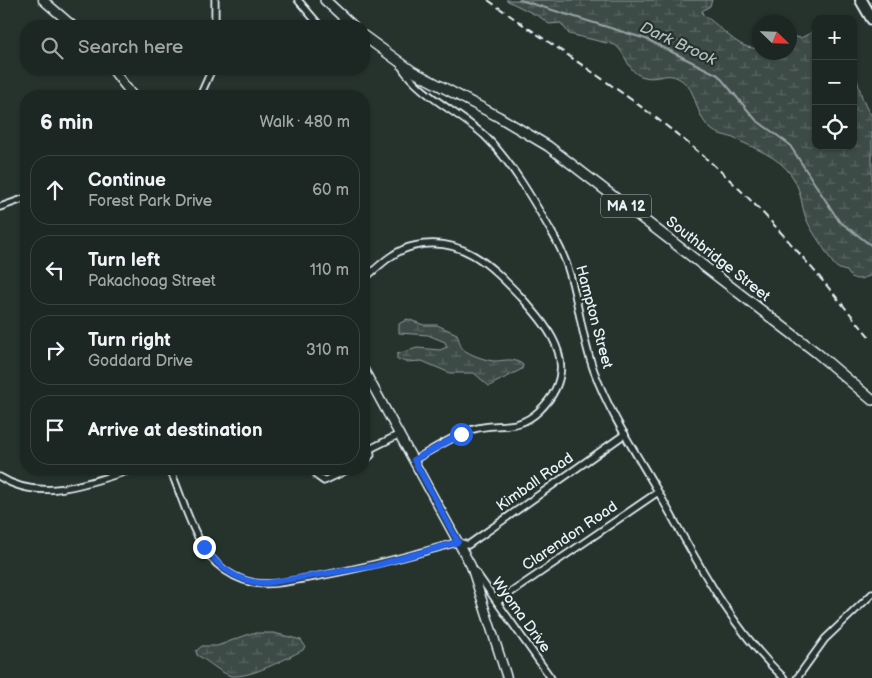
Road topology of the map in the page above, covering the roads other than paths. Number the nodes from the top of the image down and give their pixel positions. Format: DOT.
graph roads {
  1 [pos="43,0"];
  2 [pos="215,0"];
  3 [pos="298,0"];
  4 [pos="326,0"];
  5 [pos="860,0"];
  6 [pos="66,20"];
  7 [pos="215,20"];
  8 [pos="315,20"];
  9 [pos="347,20"];
  10 [pos="872,20"];
  11 [pos="370,40"];
  12 [pos="399,62"];
  13 [pos="116,75"];
  14 [pos="209,75"];
  15 [pos="128,90"];
  16 [pos="203,90"];
  17 [pos="20,200"];
  18 [pos="0,207"];
  19 [pos="370,274"];
  20 [pos="370,381"];
  21 [pos="872,400"];
  22 [pos="400,434"];
  23 [pos="625,434"];
  24 [pos="370,449"];
  25 [pos="370,456"];
  26 [pos="414,460"];
  27 [pos="113,475"];
  28 [pos="173,475"];
  29 [pos="317,475"];
  30 [pos="336,475"];
  31 [pos="0,477"];
  32 [pos="658,492"];
  33 [pos="458,542"];
  34 [pos="471,566"];
  35 [pos="872,594"];
  36 [pos="497,602"];
  37 [pos="507,678"];
  38 [pos="551,678"];
  39 [pos="784,678"];
  40 [pos="797,678"];
  1 -- 6 [label="street"];
  2 -- 7 [label="street"];
  3 -- 8 [label="street"];
  4 -- 9 [label="main road"];
  5 -- 10 [label="highway"];
  11 -- 12 [label="main road, Southbridge Street / MA 12"];
  12 -- 21 [label="main road, Southbridge Street / MA 12"];
  12 -- 23 [label="street, Hampton Street"];
  13 -- 15 [label="street"];
  14 -- 16 [label="street"];
  17 -- 18 [label="street"];
  19 -- 26 [label="street"];
  20 -- 22 [label="street"];
  22 -- 24 [label="street"];
  22 -- 26 [label="street"];
  23 -- 32 [label="street, Hampton Street"];
  23 -- 33 [label="street, Kimball Road"];
  24 -- 25 [label="street"];
  26 -- 33 [label="street"];
  27 -- 31 [label="street"];
  28 -- 33 [label="street, Kimball Road"];
  29 -- 30 [label="street"];
  32 -- 36 [label="street, Clarendon Road"];
  32 -- 39 [label="street, Hampton Street"];
  33 -- 34 [label="street"];
  34 -- 36 [label="street, Wyoma Drive"];
  34 -- 37 [label="street"];
  35 -- 40 [label="street"];
  36 -- 38 [label="street, Wyoma Drive"];
}
